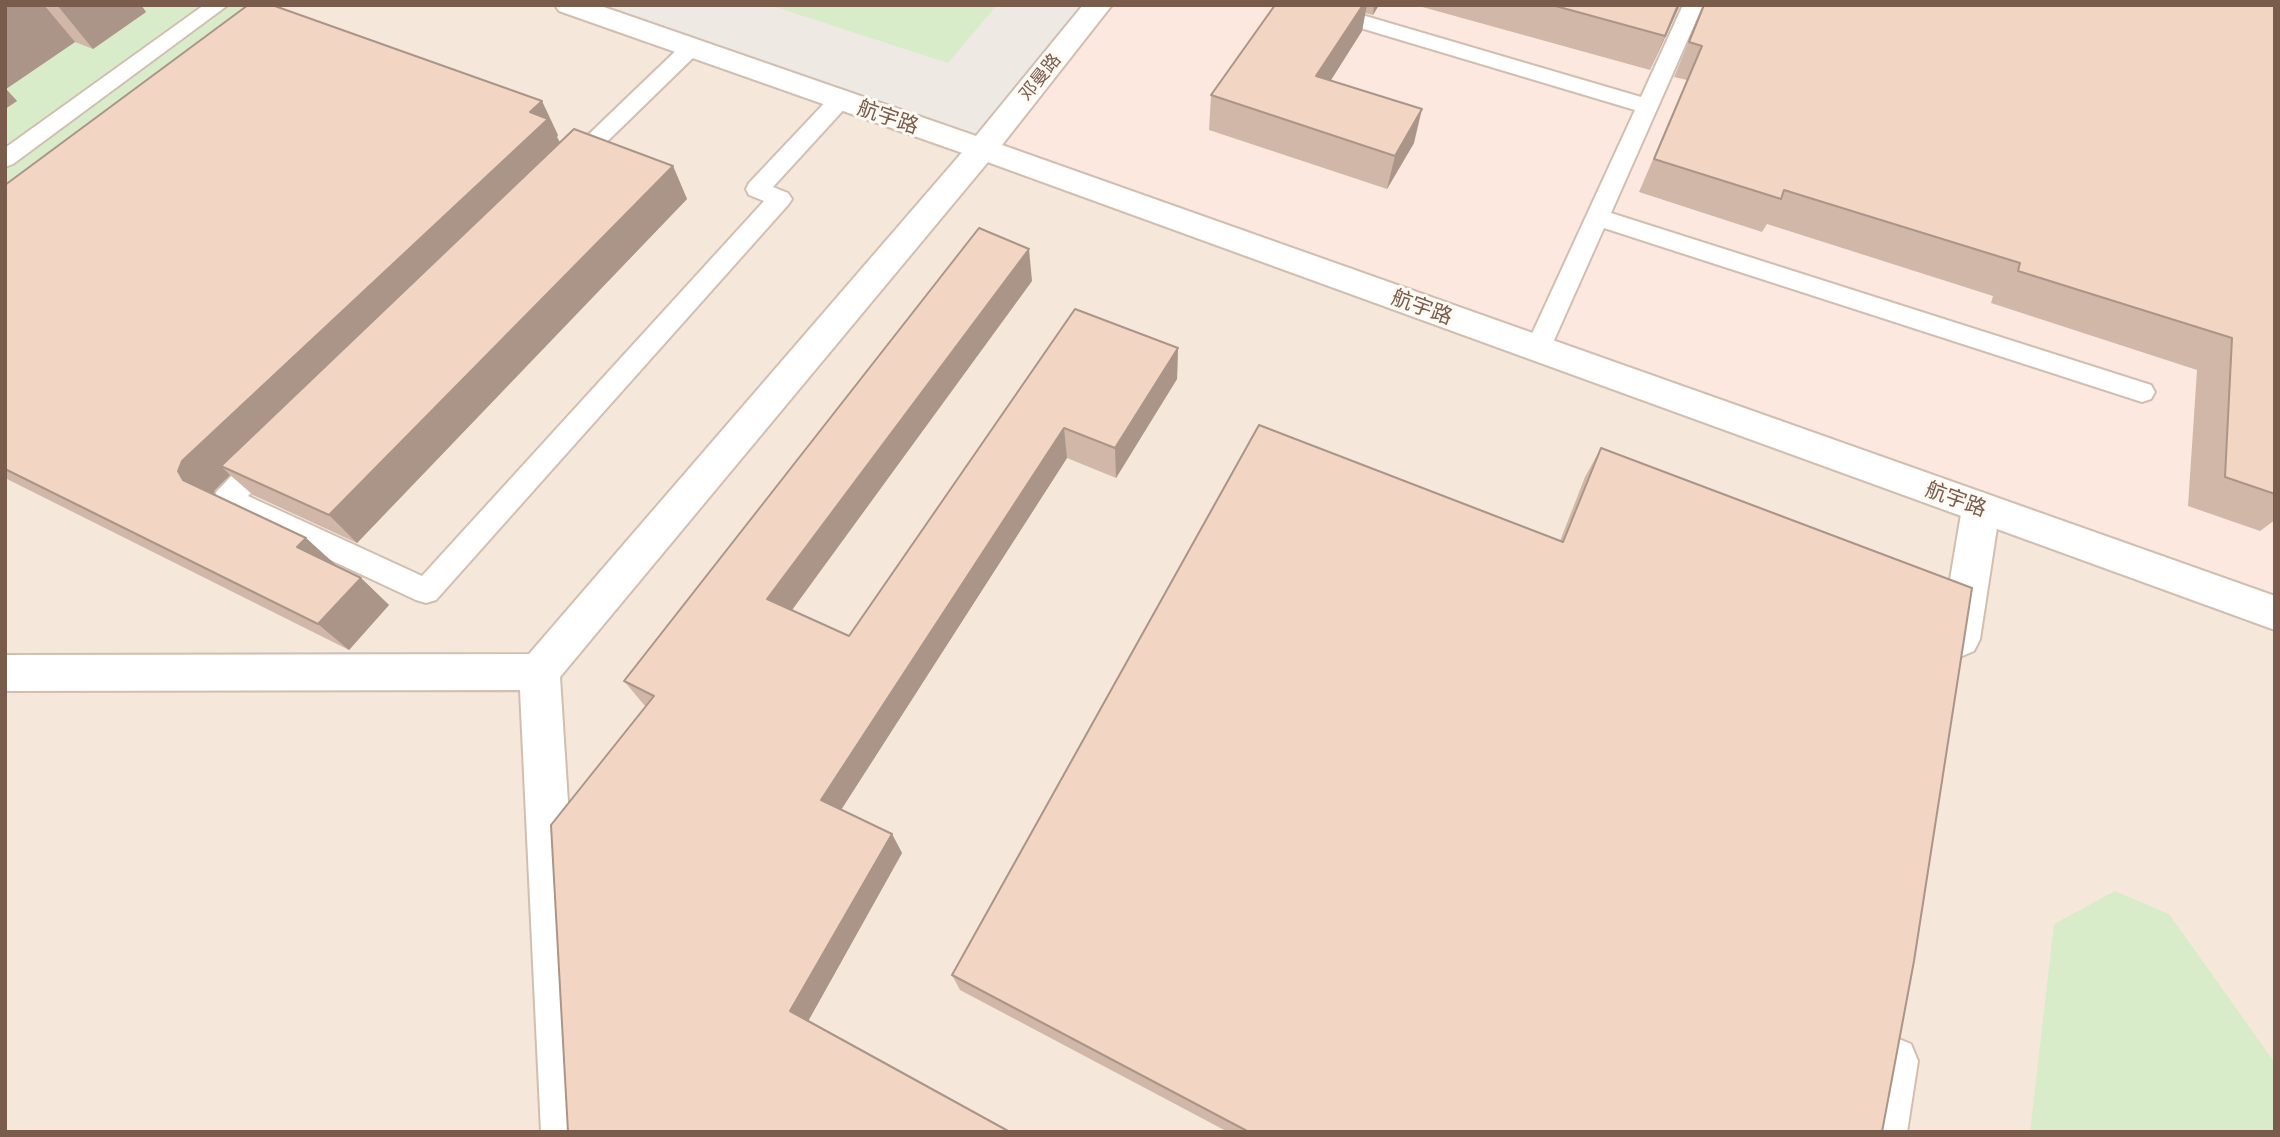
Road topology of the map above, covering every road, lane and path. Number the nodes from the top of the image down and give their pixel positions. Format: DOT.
graph roads {
  1 [pos="218,5"];
  2 [pos="569,5"];
  3 [pos="1098,5"];
  4 [pos="1304,5"];
  5 [pos="1693,5"];
  6 [pos="691,48"];
  7 [pos="840,100"];
  8 [pos="1648,106"];
  9 [pos="982,149"];
  10 [pos="5,159"];
  11 [pos="553,182"];
  12 [pos="1597,217"];
  13 [pos="1538,349"];
  14 [pos="2142,393"];
  15 [pos="286,441"];
  16 [pos="1981,508"];
  17 [pos="2275,613"];
  18 [pos="1955,671"];
  19 [pos="539,672"];
  20 [pos="5,673"];
  21 [pos="1899,1023"];
  22 [pos="565,1132"];
  23 [pos="1882,1132"];
  1 -- 10 [label="lane"];
  2 -- 6 [label="street, 航宇路"];
  3 -- 9 [label="street, 邓曼路"];
  4 -- 8 [label="lane"];
  5 -- 8 [label="lane"];
  6 -- 7 [label="street, 航宇路"];
  6 -- 11 [label="lane"];
  7 -- 9 [label="street, 航宇路"];
  7 -- 15 [label="lane"];
  8 -- 12 [label="lane"];
  9 -- 13 [label="street, 航宇路"];
  9 -- 19 [label="street, 邓曼路"];
  12 -- 13 [label="lane"];
  12 -- 14 [label="lane"];
  13 -- 16 [label="street, 航宇路"];
  16 -- 17 [label="street, 航宇路"];
  16 -- 18 [label="street"];
  19 -- 20 [label="street"];
  19 -- 22 [label="street"];
  21 -- 23 [label="street"];
}
